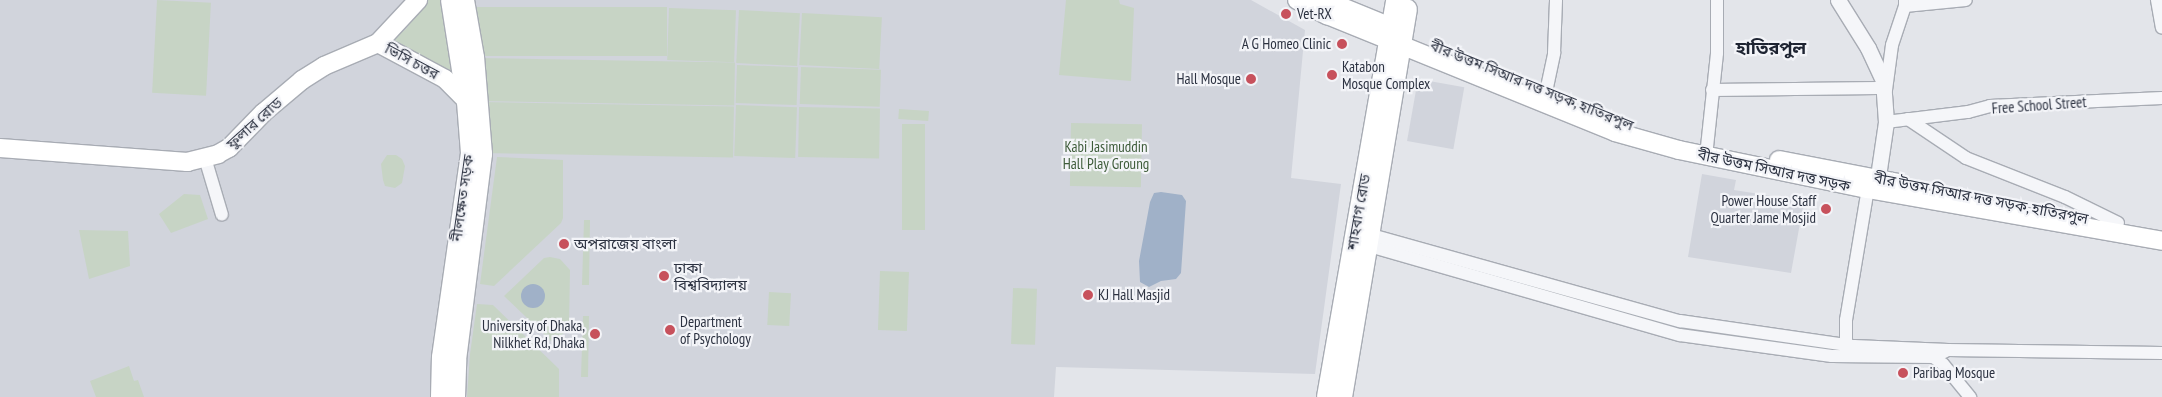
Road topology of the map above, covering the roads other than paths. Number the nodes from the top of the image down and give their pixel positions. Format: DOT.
graph roads {
  1 [pos="418,0"];
  2 [pos="450,0"];
  3 [pos="464,0"];
  4 [pos="1297,0"];
  5 [pos="1325,0"];
  6 [pos="1396,0"];
  7 [pos="1409,0"];
  8 [pos="1556,0"];
  9 [pos="1717,0"];
  10 [pos="1830,0"];
  11 [pos="1838,0"];
  12 [pos="1966,0"];
  13 [pos="2158,0"];
  14 [pos="1905,3"];
  15 [pos="2162,28"];
  16 [pos="1396,36"];
  17 [pos="378,43"];
  18 [pos="1892,45"];
  19 [pos="1875,67"];
  20 [pos="1712,90"];
  21 [pos="1546,92"];
  22 [pos="1882,92"];
  23 [pos="2162,98"];
  24 [pos="473,101"];
  25 [pos="1908,119"];
  26 [pos="1886,122"];
  27 [pos="1647,136"];
  28 [pos="1707,146"];
  29 [pos="0,148"];
  30 [pos="205,158"];
  31 [pos="1873,184"];
  32 [pos="222,216"];
  33 [pos="2118,223"];
  34 [pos="2162,230"];
  35 [pos="1370,240"];
  36 [pos="2162,242"];
  37 [pos="457,294"];
  38 [pos="1918,347"];
  39 [pos="1948,350"];
  40 [pos="1850,351"];
  41 [pos="2162,353"];
  42 [pos="1934,357"];
  43 [pos="440,397"];
  44 [pos="456,397"];
  45 [pos="1328,397"];
  46 [pos="1342,397"];
  47 [pos="1970,397"];
  1 -- 17 [label="main road, ফুলার রোড"];
  2 -- 24 [label="main road, নীলক্ষেত সড়ক"];
  3 -- 24 [label="main road, নীলক্ষেত সড়ক"];
  4 -- 16 [label="main road"];
  5 -- 16 [label="main road"];
  6 -- 16 [label="highway"];
  7 -- 16 [label="highway"];
  8 -- 21 [label="street"];
  9 -- 20 [label="street"];
  10 -- 19 [label="street"];
  11 -- 19 [label="street"];
  12 -- 14 [label="street"];
  13 -- 15 [label="street"];
  14 -- 18 [label="street"];
  16 -- 21 [label="main road, বীর উত্তম সিআর দত্ত সড়ক, হাতিরপুল"];
  16 -- 27 [label="main road, বীর উত্তম সিআর দত্ত সড়ক"];
  16 -- 35 [label="highway, শাহবাগ রোড"];
  16 -- 45 [label="highway, শাহবাগ রোড"];
  17 -- 24 [label="main road, ভিসি চত্তর"];
  17 -- 30 [label="main road, ফুলার রোড"];
  18 -- 19 [label="street"];
  18 -- 22 [label="street"];
  19 -- 22 [label="street"];
  20 -- 22 [label="street"];
  20 -- 28 [label="street"];
  21 -- 27 [label="main road, বীর উত্তম সিআর দত্ত সড়ক, হাতিরপুল"];
  22 -- 26 [label="street"];
  22 -- 31 [label="street"];
  23 -- 25 [label="street, Free School Street"];
  24 -- 37 [label="main road, নীলক্ষেত সড়ক"];
  25 -- 26 [label="street, Free School Street"];
  25 -- 33 [label="street"];
  26 -- 31 [label="street"];
  27 -- 28 [label="main road, বীর উত্তম সিআর দত্ত সড়ক, হাতিরপুল"];
  27 -- 31 [label="main road, বীর উত্তম সিআর দত্ত সড়ক"];
  28 -- 31 [label="main road, বীর উত্তম সিআর দত্ত সড়ক, হাতিরপুল"];
  29 -- 30 [label="main road, ফুলার রোড"];
  30 -- 32 [label="street"];
  31 -- 33 [label="main road, বীর উত্তম সিআর দত্ত সড়ক, হাতিরপুল"];
  31 -- 36 [label="main road, বীর উত্তম সিআর দত্ত সড়ক"];
  31 -- 40 [label="street"];
  33 -- 34 [label="main road, বীর উত্তম সিআর দত্ত সড়ক, হাতিরপুল"];
  35 -- 40 [label="street"];
  35 -- 46 [label="highway, শাহবাগ রোড"];
  37 -- 43 [label="main road, নীলক্ষেত সড়ক"];
  37 -- 44 [label="main road, নীলক্ষেত সড়ক"];
  38 -- 39 [label="street"];
  38 -- 40 [label="street"];
  38 -- 42 [label="street"];
  39 -- 41 [label="street"];
  39 -- 42 [label="street"];
  40 -- 42 [label="street"];
  42 -- 47 [label="street"];
}
